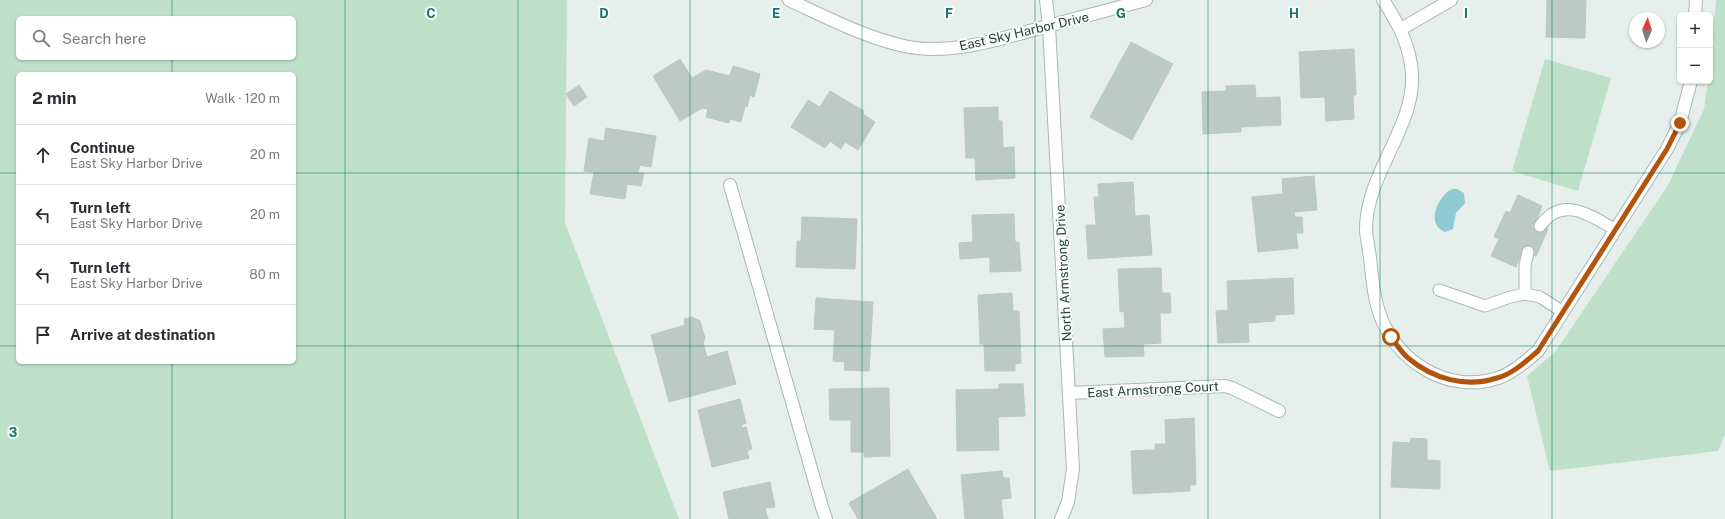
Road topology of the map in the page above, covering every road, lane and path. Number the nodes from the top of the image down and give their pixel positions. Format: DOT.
graph roads {
  1 [pos="789,0"];
  2 [pos="1046,0"];
  3 [pos="1146,0"];
  4 [pos="1383,0"];
  5 [pos="1451,0"];
  6 [pos="1696,0"];
  7 [pos="1695,12"];
  8 [pos="1049,26"];
  9 [pos="1401,29"];
  10 [pos="1690,84"];
  11 [pos="730,185"];
  12 [pos="1540,226"];
  13 [pos="1614,229"];
  14 [pos="1528,252"];
  15 [pos="1440,290"];
  16 [pos="1525,294"];
  17 [pos="1562,312"];
  18 [pos="1069,393"];
  19 [pos="1279,411"];
  20 [pos="826,519"];
  21 [pos="1061,519"];
  1 -- 8 [label="street, East Sky Harbor Drive"];
  2 -- 8 [label="street, North Armstrong Drive"];
  3 -- 8 [label="street, East Sky Harbor Drive"];
  4 -- 9 [label="street"];
  5 -- 9 [label="street"];
  6 -- 7 [label="street"];
  8 -- 18 [label="street, North Armstrong Drive"];
  9 -- 17 [label="street"];
  10 -- 13 [label="street"];
  11 -- 20 [label="street"];
  12 -- 13 [label="lane"];
  13 -- 17 [label="street"];
  14 -- 16 [label="lane"];
  15 -- 16 [label="lane"];
  16 -- 17 [label="lane"];
  18 -- 19 [label="street, East Armstrong Court"];
  18 -- 21 [label="street, North Armstrong Drive"];
}
